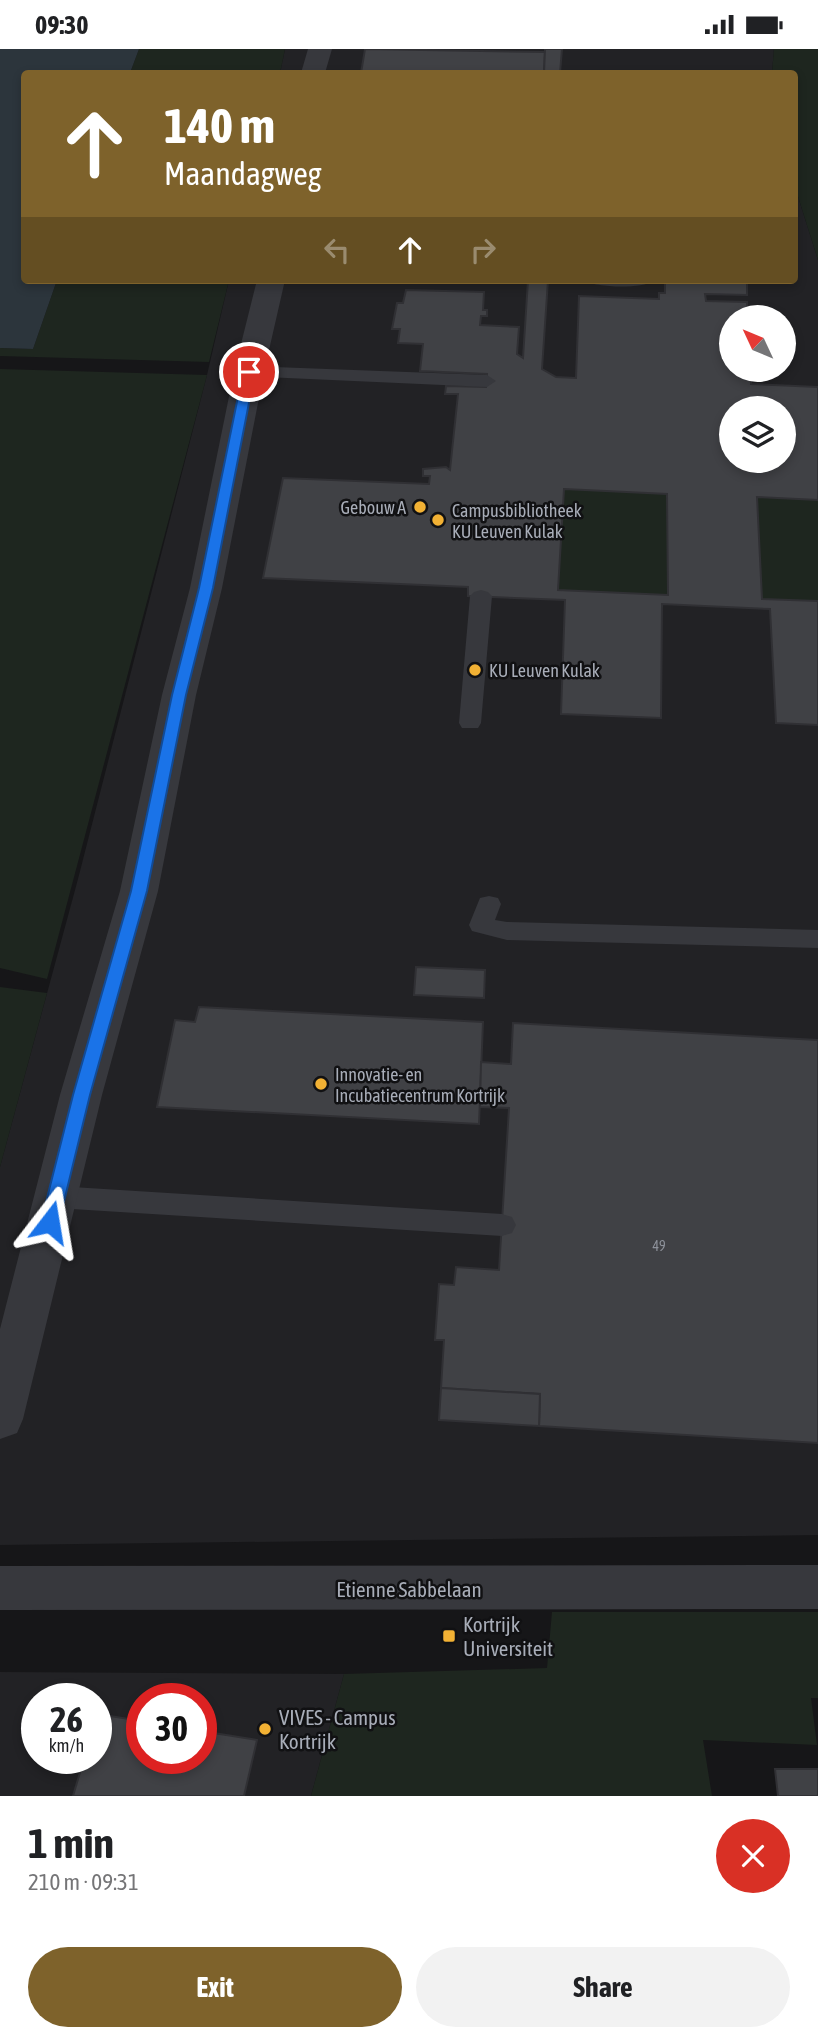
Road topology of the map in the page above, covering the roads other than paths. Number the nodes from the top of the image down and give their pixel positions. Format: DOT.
graph roads {
  1 [pos="320,49"];
  2 [pos="314,70"];
  3 [pos="270,284"];
  4 [pos="249,372"];
  5 [pos="487,381"];
  6 [pos="481,596"];
  7 [pos="470,723"];
  8 [pos="489,904"];
  9 [pos="818,939"];
  10 [pos="56,1197"];
  11 [pos="502,1225"];
  12 [pos="0,1419"];
  13 [pos="818,1587"];
  14 [pos="0,1588"];
  1 -- 2 [label="street"];
  3 -- 4 [label="street"];
  4 -- 5 [label="lane"];
  4 -- 10 [label="street"];
  6 -- 7 [label="lane"];
  8 -- 9 [label="lane"];
  10 -- 11 [label="lane"];
  10 -- 12 [label="street"];
  13 -- 14 [label="street, Etienne Sabbelaan"];
}
